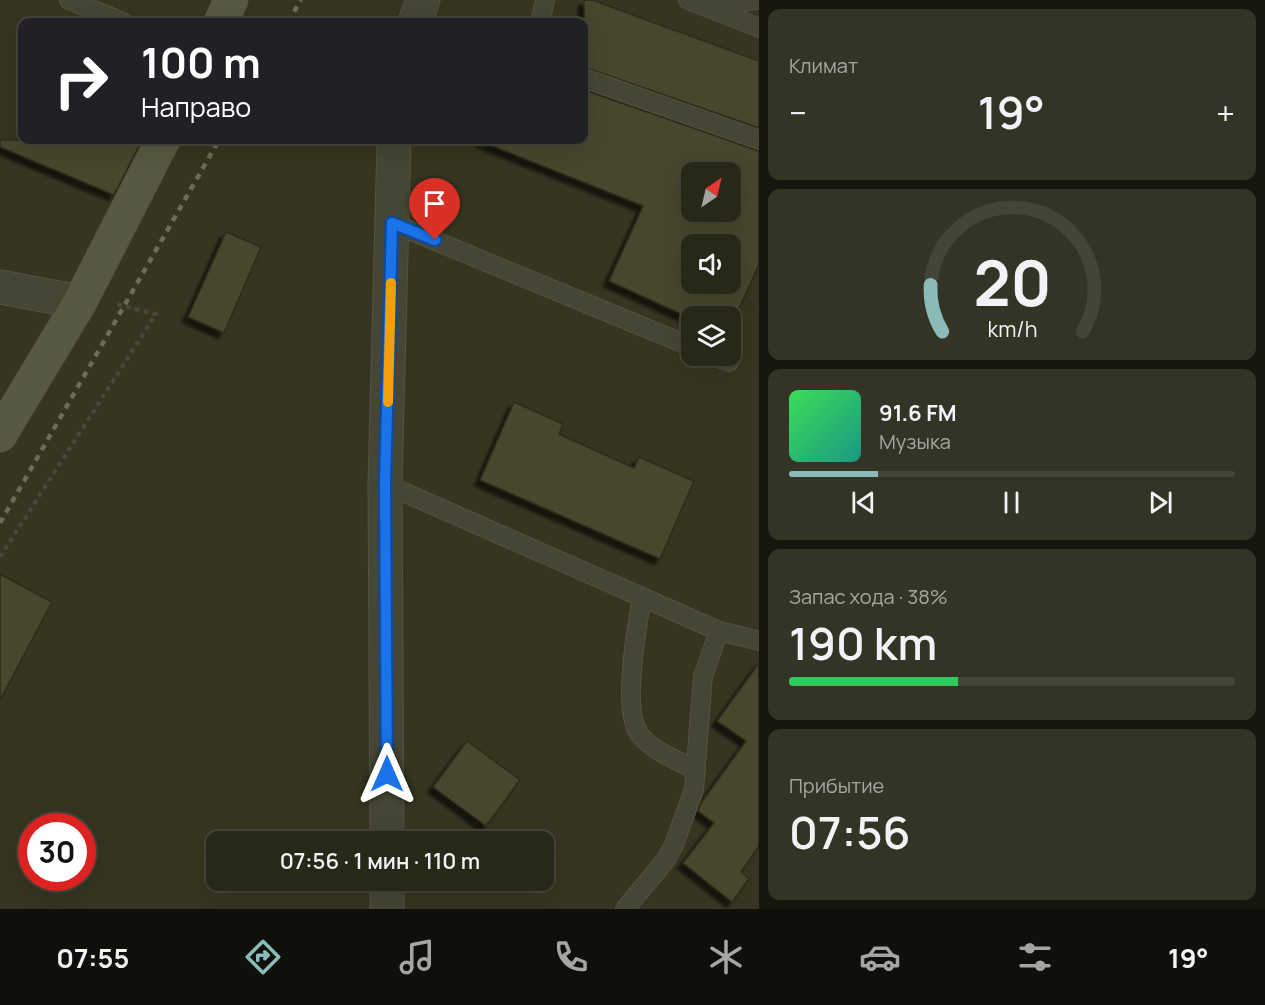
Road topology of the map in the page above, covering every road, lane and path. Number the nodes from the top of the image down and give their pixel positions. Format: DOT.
graph roads {
  1 [pos="69,0"];
  2 [pos="231,0"];
  3 [pos="423,0"];
  4 [pos="545,0"];
  5 [pos="688,0"];
  6 [pos="755,0"];
  7 [pos="705,7"];
  8 [pos="113,18"];
  9 [pos="223,18"];
  10 [pos="416,18"];
  11 [pos="541,18"];
  12 [pos="759,28"];
  13 [pos="588,79"];
  14 [pos="759,140"];
  15 [pos="161,144"];
  16 [pos="394,144"];
  17 [pos="392,223"];
  18 [pos="0,287"];
  19 [pos="81,302"];
  20 [pos="156,314"];
  21 [pos="681,341"];
  22 [pos="0,435"];
  23 [pos="385,484"];
  24 [pos="0,556"];
  25 [pos="642,597"];
  26 [pos="719,631"];
  27 [pos="759,641"];
  28 [pos="696,770"];
  29 [pos="387,831"];
  30 [pos="387,891"];
  31 [pos="387,909"];
  32 [pos="625,909"];
  1 -- 8 [label="lane"];
  2 -- 9 [label="street"];
  3 -- 10 [label="street"];
  4 -- 11 [label="lane"];
  5 -- 7 [label="lane"];
  6 -- 7 [label="lane"];
  7 -- 12 [label="lane"];
  13 -- 14 [label="lane"];
  15 -- 19 [label="street"];
  16 -- 17 [label="street"];
  17 -- 21 [label="lane"];
  17 -- 23 [label="street"];
  18 -- 19 [label="street"];
  19 -- 22 [label="street"];
  20 -- 24 [label="path"];
  23 -- 25 [label="lane"];
  23 -- 29 [label="street"];
  25 -- 26 [label="lane"];
  25 -- 28 [label="lane"];
  26 -- 27 [label="lane"];
  26 -- 28 [label="lane"];
  28 -- 32 [label="lane"];
  30 -- 31 [label="street"];
}
